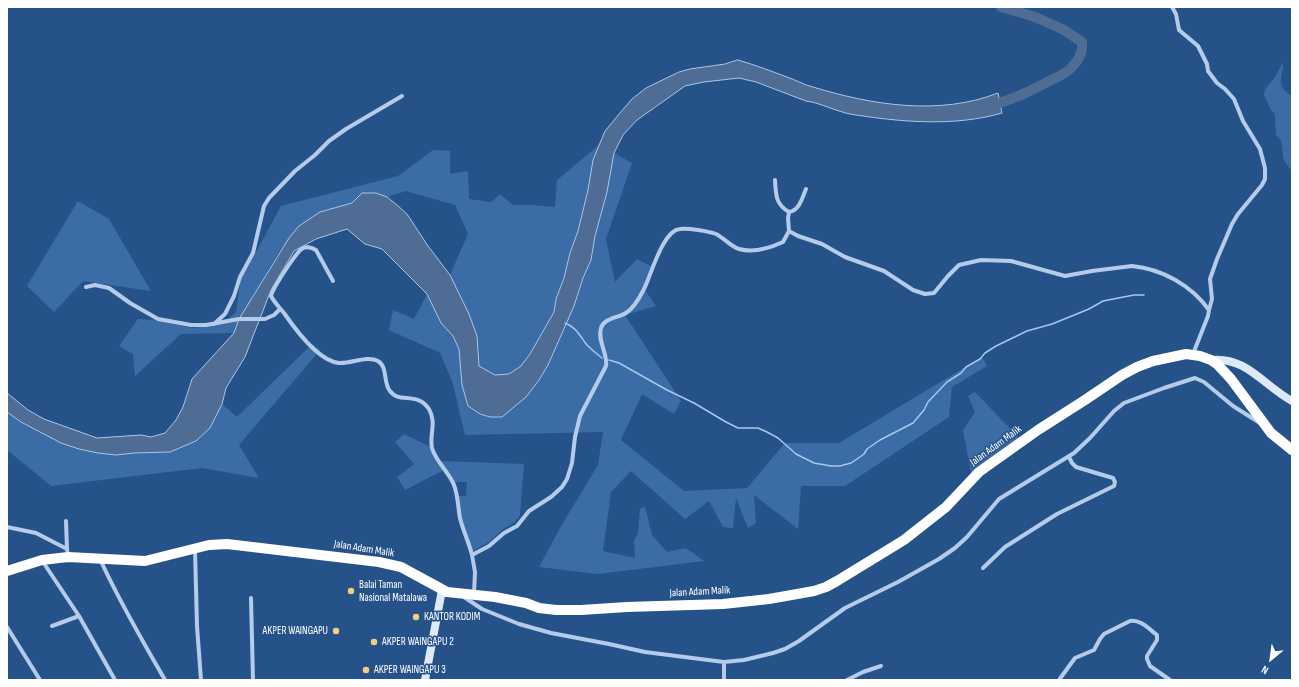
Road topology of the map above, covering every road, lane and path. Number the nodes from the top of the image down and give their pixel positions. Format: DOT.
graph roads {
  1 [pos="1172,7"];
  2 [pos="402,96"];
  3 [pos="775,180"];
  4 [pos="806,189"];
  5 [pos="789,212"];
  6 [pos="789,231"];
  7 [pos="333,281"];
  8 [pos="86,287"];
  9 [pos="280,309"];
  10 [pos="1209,310"];
  11 [pos="214,324"];
  12 [pos="1192,354"];
  13 [pos="1211,360"];
  14 [pos="1292,401"];
  15 [pos="1266,427"];
  16 [pos="1292,450"];
  17 [pos="1069,457"];
  18 [pos="66,521"];
  19 [pos="7,528"];
  20 [pos="195,549"];
  21 [pos="68,553"];
  22 [pos="472,555"];
  23 [pos="100,559"];
  24 [pos="42,560"];
  25 [pos="983,568"];
  26 [pos="7,571"];
  27 [pos="442,590"];
  28 [pos="460,594"];
  29 [pos="474,595"];
  30 [pos="251,598"];
  31 [pos="79,616"];
  32 [pos="52,626"];
  33 [pos="7,627"];
  34 [pos="724,662"];
  35 [pos="881,666"];
  36 [pos="40,680"];
  37 [pos="115,680"];
  38 [pos="165,680"];
  39 [pos="201,680"];
  40 [pos="253,680"];
  41 [pos="425,680"];
  42 [pos="724,680"];
  43 [pos="847,680"];
  44 [pos="1059,680"];
  45 [pos="1170,680"];
  1 -- 10 [label="street"];
  2 -- 11 [label="street"];
  3 -- 5 [label="street"];
  4 -- 5 [label="street"];
  5 -- 6 [label="street"];
  6 -- 10 [label="street"];
  6 -- 22 [label="street"];
  7 -- 9 [label="street"];
  8 -- 11 [label="street"];
  9 -- 11 [label="street"];
  9 -- 22 [label="street"];
  10 -- 12 [label="street"];
  12 -- 13 [label="highway, Jalan Adam Malik"];
  12 -- 29 [label="highway, Jalan Adam Malik"];
  13 -- 14 [label="street"];
  13 -- 15 [label="highway, Jalan Adam Malik"];
  15 -- 16 [label="highway, Jalan Adam Malik"];
  15 -- 17 [label="street"];
  17 -- 25 [label="street"];
  17 -- 34 [label="street"];
  18 -- 21 [label="street"];
  19 -- 21 [label="street"];
  20 -- 23 [label="highway, Jalan Adam Malik"];
  20 -- 27 [label="highway, Jalan Adam Malik"];
  20 -- 39 [label="street"];
  21 -- 23 [label="highway, Jalan Adam Malik"];
  21 -- 24 [label="highway, Jalan Adam Malik"];
  22 -- 29 [label="street"];
  23 -- 38 [label="street"];
  24 -- 26 [label="highway, Jalan Adam Malik"];
  24 -- 31 [label="street"];
  27 -- 28 [label="highway, Jalan Adam Malik"];
  27 -- 41 [label="street"];
  28 -- 29 [label="highway, Jalan Adam Malik"];
  28 -- 34 [label="street"];
  30 -- 40 [label="street"];
  31 -- 32 [label="street"];
  31 -- 37 [label="street"];
  33 -- 36 [label="street"];
  34 -- 42 [label="street"];
  35 -- 43 [label="street"];
  44 -- 45 [label="street"];
}
